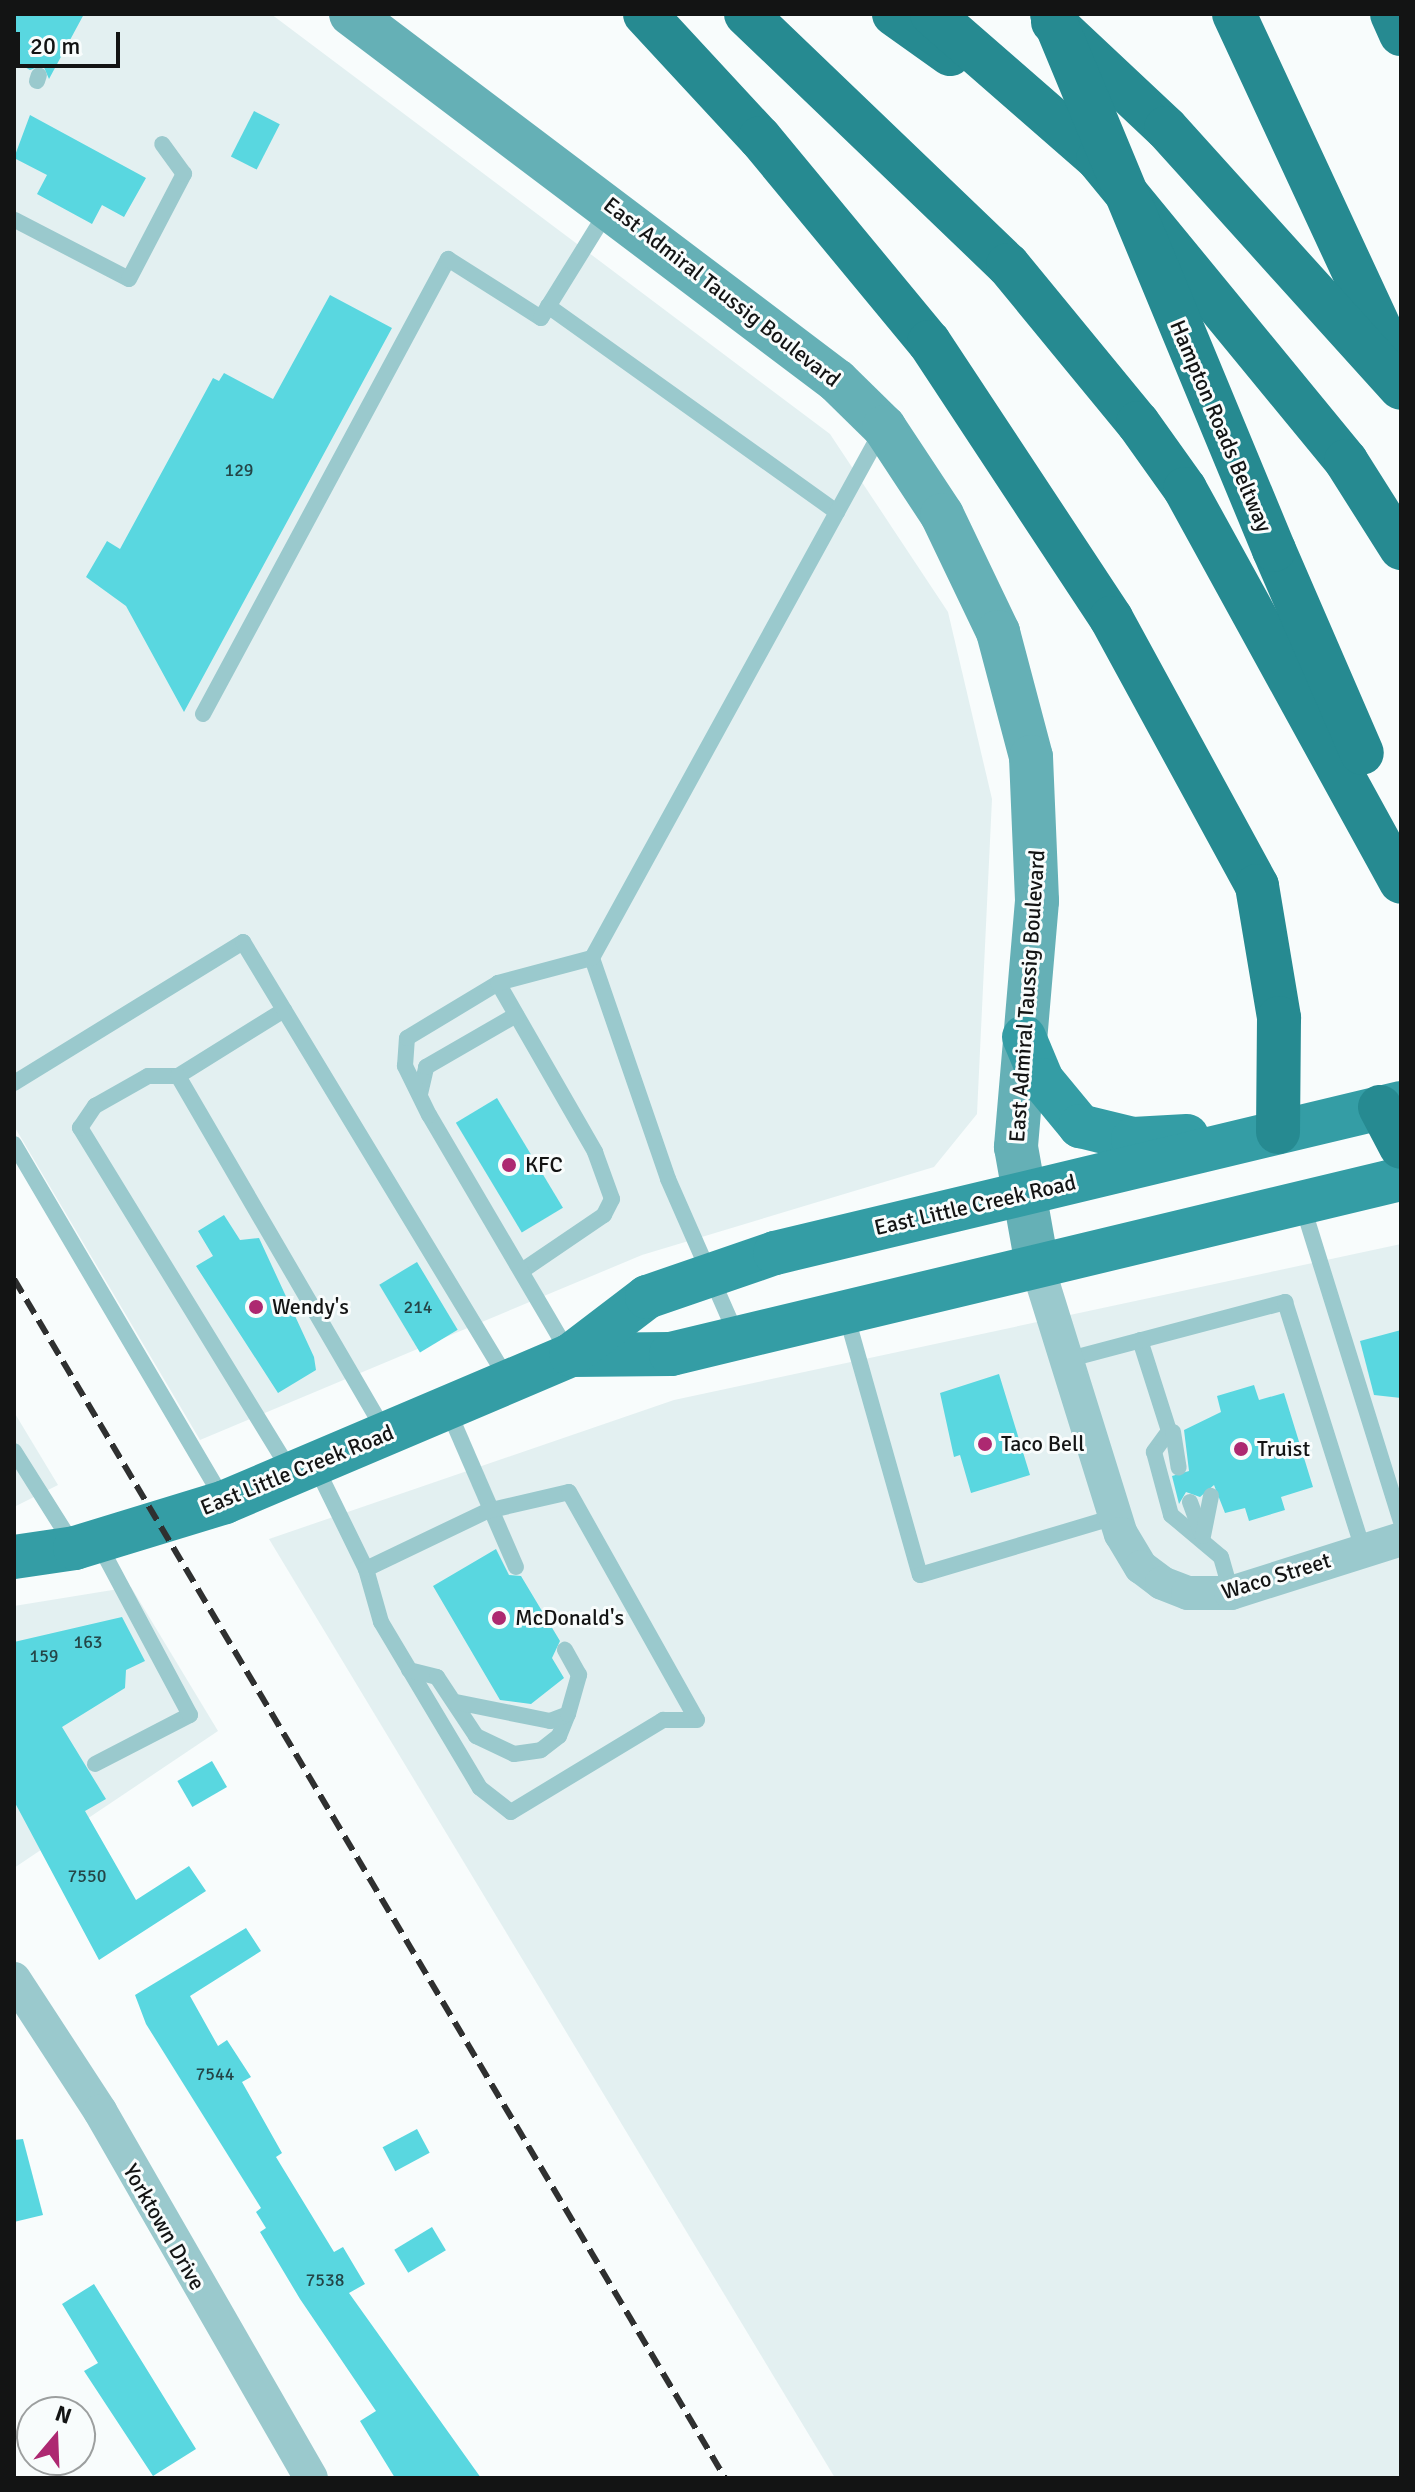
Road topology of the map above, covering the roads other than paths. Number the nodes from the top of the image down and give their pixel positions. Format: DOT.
graph roads {
  1 [pos="351,14"];
  2 [pos="645,14"];
  3 [pos="746,14"];
  4 [pos="894,14"];
  5 [pos="932,14"];
  6 [pos="1044,14"];
  7 [pos="1052,14"];
  8 [pos="1392,14"];
  9 [pos="1238,22"];
  10 [pos="1401,34"];
  11 [pos="162,144"];
  12 [pos="1098,159"];
  13 [pos="611,205"];
  14 [pos="15,220"];
  15 [pos="548,306"];
  16 [pos="1401,375"];
  17 [pos="1401,388"];
  18 [pos="884,427"];
  19 [pos="837,512"];
  20 [pos="1401,548"];
  21 [pos="203,714"];
  22 [pos="1401,832"];
  23 [pos="1401,882"];
  24 [pos="592,958"];
  25 [pos="498,983"];
  26 [pos="284,1010"];
  27 [pos="516,1015"];
  28 [pos="1024,1037"];
  29 [pos="178,1076"];
  30 [pos="14,1083"];
  31 [pos="420,1096"];
  32 [pos="1390,1105"];
  33 [pos="1278,1132"];
  34 [pos="14,1144"];
  35 [pos="1401,1147"];
  36 [pos="1401,1179"];
  37 [pos="1022,1195"];
  38 [pos="1302,1202"];
  39 [pos="1037,1265"];
  40 [pos="523,1270"];
  41 [pos="711,1280"];
  42 [pos="845,1309"];
  43 [pos="737,1336"];
  44 [pos="1140,1340"];
  45 [pos="571,1355"];
  46 [pos="1066,1360"];
  47 [pos="508,1382"];
  48 [pos="448,1408"];
  49 [pos="1172,1432"];
  50 [pos="386,1433"];
  51 [pos="14,1451"];
  52 [pos="1179,1468"];
  53 [pos="303,1469"];
  54 [pos="1211,1496"];
  55 [pos="225,1502"];
  56 [pos="1190,1502"];
  57 [pos="487,1511"];
  58 [pos="1115,1517"];
  59 [pos="1401,1521"];
  60 [pos="1203,1536"];
  61 [pos="1401,1539"];
  62 [pos="86,1545"];
  63 [pos="1363,1550"];
  64 [pos="14,1557"];
  65 [pos="516,1567"];
  66 [pos="366,1569"];
  67 [pos="1231,1593"];
  68 [pos="565,1650"];
  69 [pos="409,1670"];
  70 [pos="456,1702"];
  71 [pos="568,1714"];
  72 [pos="95,1764"];
  73 [pos="14,1979"];
  74 [pos="311,2478"];
  1 -- 13 [label="main road, East Admiral Taussig Boulevard"];
  2 -- 33 [label="highway"];
  3 -- 23 [label="highway"];
  4 -- 12 [label="highway"];
  5 -- 12 [label="highway"];
  6 -- 17 [label="highway"];
  7 -- 22 [label="highway, Hampton Roads Beltway, bridge"];
  8 -- 10 [label="highway"];
  9 -- 16 [label="highway"];
  11 -- 14 [label="lane"];
  12 -- 20 [label="highway"];
  13 -- 15 [label="lane"];
  13 -- 18 [label="main road, East Admiral Taussig Boulevard"];
  15 -- 19 [label="lane"];
  15 -- 21 [label="lane"];
  18 -- 19 [label="lane"];
  18 -- 28 [label="main road, East Admiral Taussig Boulevard"];
  19 -- 24 [label="lane"];
  24 -- 25 [label="lane"];
  24 -- 41 [label="lane"];
  25 -- 27 [label="lane"];
  25 -- 31 [label="lane"];
  26 -- 29 [label="lane"];
  26 -- 30 [label="lane"];
  26 -- 47 [label="lane"];
  27 -- 31 [label="lane"];
  27 -- 40 [label="lane"];
  28 -- 33 [label="main road"];
  28 -- 37 [label="main road, East Admiral Taussig Boulevard"];
  29 -- 50 [label="lane"];
  29 -- 53 [label="lane"];
  31 -- 40 [label="lane"];
  32 -- 33 [label="main road, East Little Creek Road"];
  32 -- 35 [label="highway"];
  33 -- 37 [label="main road, East Little Creek Road"];
  34 -- 55 [label="lane"];
  36 -- 38 [label="main road, East Little Creek Road"];
  37 -- 39 [label="main road, East Admiral Taussig Boulevard"];
  37 -- 41 [label="main road, East Little Creek Road"];
  38 -- 39 [label="main road, East Little Creek Road"];
  38 -- 59 [label="lane"];
  39 -- 42 [label="main road, East Little Creek Road"];
  39 -- 46 [label="street, Waco Street"];
  40 -- 45 [label="lane"];
  41 -- 43 [label="lane"];
  41 -- 45 [label="main road, East Little Creek Road"];
  42 -- 43 [label="main road, East Little Creek Road"];
  42 -- 58 [label="lane"];
  43 -- 45 [label="main road, East Little Creek Road"];
  44 -- 46 [label="lane"];
  44 -- 49 [label="lane"];
  44 -- 63 [label="lane"];
  45 -- 47 [label="main road, East Little Creek Road"];
  46 -- 58 [label="street, Waco Street"];
  47 -- 48 [label="main road, East Little Creek Road"];
  48 -- 50 [label="main road, East Little Creek Road"];
  48 -- 57 [label="lane"];
  49 -- 52 [label="lane"];
  49 -- 60 [label="lane"];
  50 -- 53 [label="main road, East Little Creek Road"];
  51 -- 62 [label="lane"];
  53 -- 55 [label="main road, East Little Creek Road"];
  53 -- 66 [label="lane"];
  54 -- 60 [label="lane"];
  55 -- 62 [label="main road, East Little Creek Road"];
  56 -- 60 [label="lane"];
  57 -- 65 [label="lane"];
  57 -- 66 [label="lane"];
  57 -- 69 [label="lane"];
  58 -- 67 [label="street, Waco Street"];
  60 -- 67 [label="lane"];
  61 -- 63 [label="street, Waco Street"];
  62 -- 64 [label="main road, East Little Creek Road"];
  62 -- 72 [label="lane"];
  63 -- 67 [label="street, Waco Street"];
  66 -- 69 [label="lane"];
  68 -- 71 [label="lane"];
  69 -- 70 [label="lane"];
  70 -- 71 [label="lane"];
  70 -- 71 [label="lane"];
  73 -- 74 [label="street, Yorktown Drive"];
}
